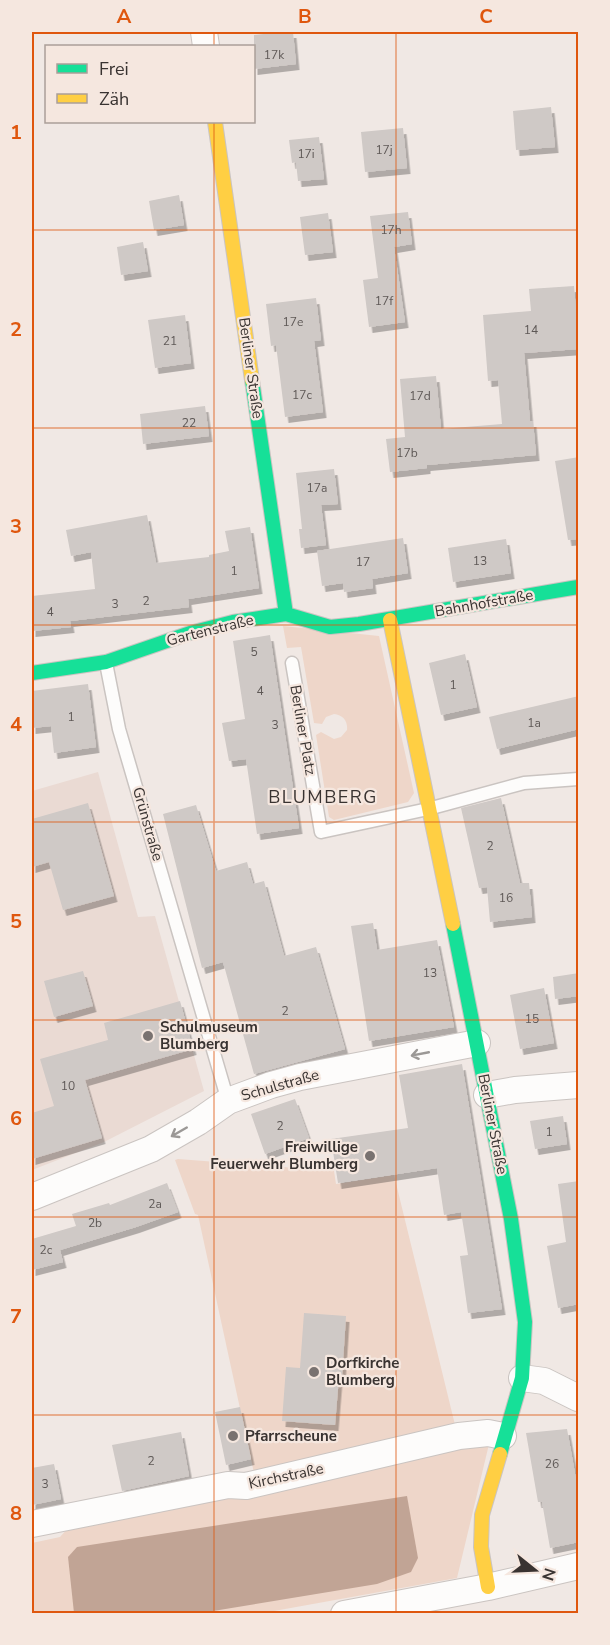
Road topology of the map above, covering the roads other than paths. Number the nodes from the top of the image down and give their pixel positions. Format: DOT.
graph roads {
  1 [pos="215,123"];
  2 [pos="579,586"];
  3 [pos="286,614"];
  4 [pos="390,620"];
  5 [pos="106,662"];
  6 [pos="292,663"];
  7 [pos="32,673"];
  8 [pos="579,780"];
  9 [pos="428,809"];
  10 [pos="477,1042"];
  11 [pos="579,1085"];
  12 [pos="487,1095"];
  13 [pos="228,1101"];
  14 [pos="32,1197"];
  15 [pos="522,1378"];
  16 [pos="579,1398"];
  17 [pos="503,1436"];
  18 [pos="32,1524"];
  19 [pos="579,1566"];
  20 [pos="488,1587"];
  21 [pos="344,1614"];
  1 -- 3 [label="street, Berliner Straße"];
  2 -- 4 [label="street, Bahnhofstraße"];
  3 -- 4 [label="street, Gartenstraße"];
  3 -- 5 [label="street, Gartenstraße"];
  4 -- 9 [label="street"];
  5 -- 7 [label="street, Gartenstraße"];
  5 -- 13 [label="lane, Grünstraße"];
  6 -- 9 [label="lane, Berliner Platz"];
  8 -- 9 [label="lane"];
  9 -- 10 [label="street, Berliner Straße"];
  10 -- 12 [label="street, Berliner Straße"];
  10 -- 13 [label="street, Schulstraße, one-way"];
  11 -- 12 [label="street"];
  12 -- 15 [label="street, Berliner Straße"];
  13 -- 14 [label="street, Schulstraße, one-way"];
  15 -- 16 [label="street"];
  15 -- 17 [label="street, Berliner Straße"];
  17 -- 18 [label="street, Kirchstraße"];
  17 -- 20 [label="street, Berliner Straße"];
  19 -- 20 [label="street"];
  20 -- 21 [label="street"];
}
